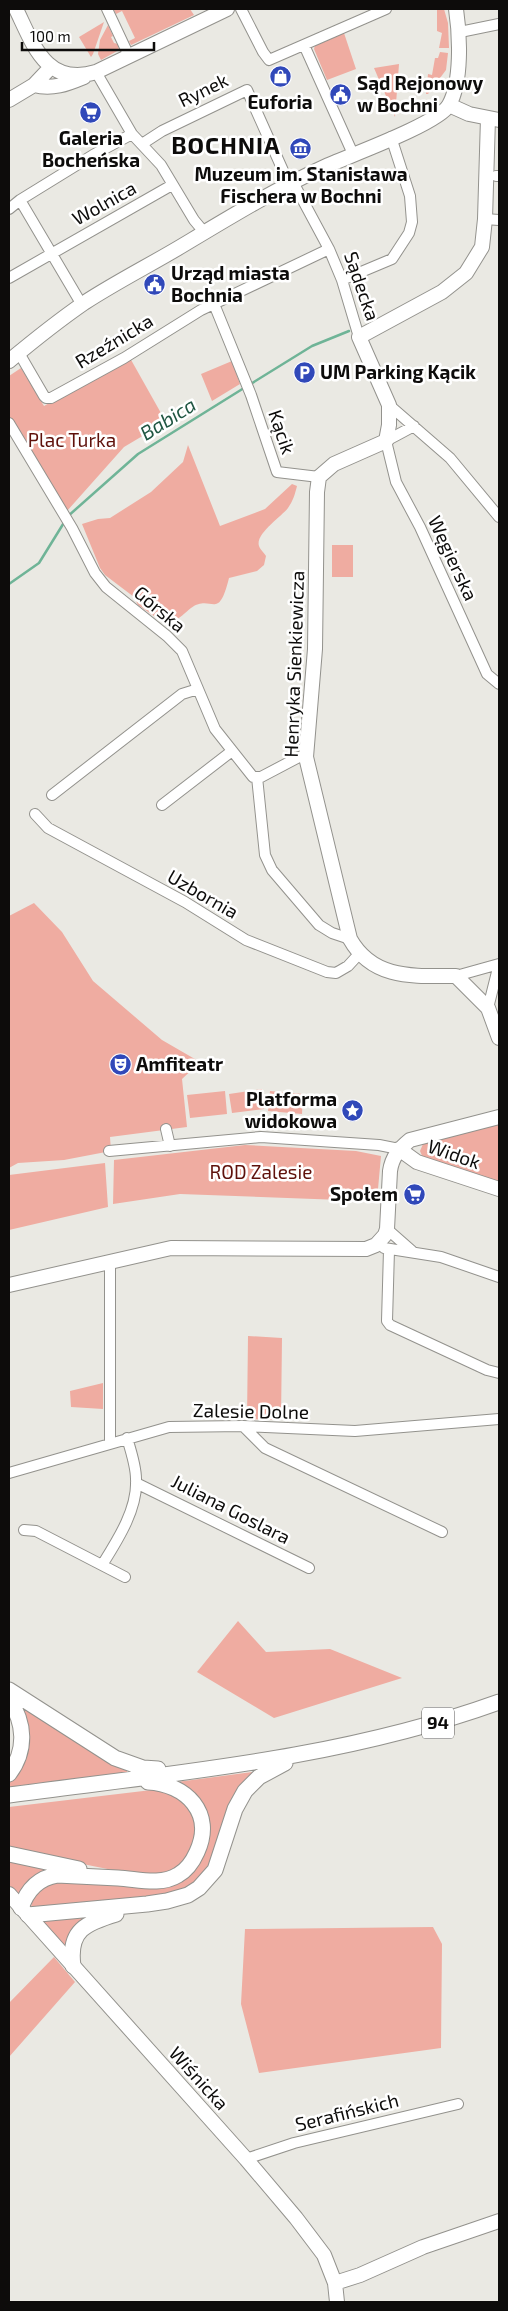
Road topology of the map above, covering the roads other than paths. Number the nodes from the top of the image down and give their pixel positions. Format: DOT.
graph roads {
  1 [pos="16,9"];
  2 [pos="107,9"];
  3 [pos="227,9"];
  4 [pos="242,9"];
  5 [pos="386,9"];
  6 [pos="456,9"];
  7 [pos="210,12"];
  8 [pos="499,24"];
  9 [pos="460,32"];
  10 [pos="304,45"];
  11 [pos="129,56"];
  12 [pos="51,67"];
  13 [pos="94,73"];
  14 [pos="34,84"];
  15 [pos="9,100"];
  16 [pos="449,105"];
  17 [pos="493,119"];
  18 [pos="132,134"];
  19 [pos="391,137"];
  20 [pos="142,144"];
  21 [pos="353,154"];
  22 [pos="291,183"];
  23 [pos="172,185"];
  24 [pos="20,200"];
  25 [pos="9,209"];
  26 [pos="492,220"];
  27 [pos="204,232"];
  28 [pos="329,249"];
  29 [pos="52,252"];
  30 [pos="9,278"];
  31 [pos="342,280"];
  32 [pos="214,304"];
  33 [pos="82,305"];
  34 [pos="359,336"];
  35 [pos="14,357"];
  36 [pos="389,405"];
  37 [pos="9,423"];
  38 [pos="414,426"];
  39 [pos="386,441"];
  40 [pos="319,477"];
  41 [pos="499,517"];
  42 [pos="499,684"];
  43 [pos="198,689"];
  44 [pos="232,751"];
  45 [pos="306,757"];
  46 [pos="257,777"];
  47 [pos="52,795"];
  48 [pos="162,805"];
  49 [pos="35,814"];
  50 [pos="350,939"];
  51 [pos="359,954"];
  52 [pos="499,964"];
  53 [pos="456,976"];
  54 [pos="488,1008"];
  55 [pos="499,1038"];
  56 [pos="499,1117"];
  57 [pos="166,1129"];
  58 [pos="170,1146"];
  59 [pos="399,1149"];
  60 [pos="109,1151"];
  61 [pos="499,1189"];
  62 [pos="387,1229"];
  63 [pos="382,1248"];
  64 [pos="412,1251"];
  65 [pos="110,1261"];
  66 [pos="499,1277"];
  67 [pos="9,1285"];
  68 [pos="499,1373"];
  69 [pos="499,1419"];
  70 [pos="243,1426"];
  71 [pos="127,1438"];
  72 [pos="110,1443"];
  73 [pos="9,1473"];
  74 [pos="136,1482"];
  75 [pos="24,1530"];
  76 [pos="442,1532"];
  77 [pos="102,1565"];
  78 [pos="309,1568"];
  79 [pos="126,1576"];
  80 [pos="9,1690"];
  81 [pos="9,1699"];
  82 [pos="499,1702"];
  83 [pos="315,1753"];
  84 [pos="192,1771"];
  85 [pos="9,1774"];
  86 [pos="111,1782"];
  87 [pos="9,1795"];
  88 [pos="9,1854"];
  89 [pos="122,1878"];
  90 [pos="9,1894"];
  91 [pos="147,1904"];
  92 [pos="25,1912"];
  93 [pos="73,1966"];
  94 [pos="458,2104"];
  95 [pos="246,2159"];
  96 [pos="499,2221"];
  97 [pos="335,2283"];
  98 [pos="337,2302"];
  1 -- 12 [label="street"];
  2 -- 11 [label="street"];
  3 -- 7 [label="street"];
  4 -- 10 [label="street"];
  5 -- 10 [label="street"];
  6 -- 9 [label="street"];
  7 -- 11 [label="street"];
  8 -- 9 [label="street"];
  9 -- 16 [label="street"];
  10 -- 21 [label="street"];
  11 -- 13 [label="street"];
  12 -- 13 [label="street"];
  12 -- 14 [label="street"];
  13 -- 14 [label="street"];
  13 -- 18 [label="street"];
  14 -- 15 [label="street"];
  16 -- 17 [label="street"];
  16 -- 19 [label="street"];
  17 -- 26 [label="street"];
  18 -- 20 [label="street"];
  18 -- 24 [label="street"];
  19 -- 21 [label="street"];
  19 -- 31 [label="street"];
  20 -- 22 [label="street, Rynek"];
  20 -- 23 [label="street"];
  21 -- 22 [label="street"];
  22 -- 27 [label="street"];
  22 -- 28 [label="street, Sądecka"];
  23 -- 27 [label="street"];
  23 -- 29 [label="street, Wolnica"];
  24 -- 25 [label="street"];
  24 -- 29 [label="street"];
  26 -- 34 [label="street"];
  27 -- 33 [label="street"];
  28 -- 31 [label="street, Sądecka"];
  28 -- 32 [label="street, Rzeźnicka"];
  29 -- 30 [label="street, Wolnica"];
  29 -- 33 [label="street"];
  31 -- 34 [label="street, Sądecka"];
  32 -- 35 [label="street, Rzeźnicka"];
  32 -- 40 [label="street, Kącik"];
  33 -- 35 [label="street"];
  34 -- 36 [label="street, Sądecka"];
  36 -- 38 [label="street, Sądecka"];
  36 -- 39 [label="street, Sądecka"];
  37 -- 43 [label="street, Górska"];
  38 -- 39 [label="street"];
  38 -- 41 [label="street, Sądecka"];
  39 -- 40 [label="street"];
  39 -- 42 [label="street, Węgierska"];
  40 -- 45 [label="street, Henryka Sienkiewicza"];
  43 -- 44 [label="street, Górska"];
  43 -- 47 [label="street"];
  44 -- 46 [label="street, Górska"];
  44 -- 48 [label="street"];
  45 -- 46 [label="street"];
  45 -- 50 [label="street, Henryka Sienkiewicza"];
  46 -- 50 [label="street"];
  49 -- 51 [label="street, Uzbornia"];
  50 -- 51 [label="street, Henryka Sienkiewicza"];
  51 -- 53 [label="street, Henryka Sienkiewicza"];
  52 -- 53 [label="street"];
  52 -- 54 [label="street"];
  53 -- 54 [label="street"];
  54 -- 55 [label="street"];
  56 -- 59 [label="street"];
  57 -- 58 [label="street"];
  58 -- 59 [label="street"];
  58 -- 60 [label="street"];
  59 -- 61 [label="street, Widok"];
  59 -- 62 [label="street"];
  62 -- 63 [label="street"];
  62 -- 64 [label="street"];
  63 -- 64 [label="street"];
  63 -- 65 [label="street"];
  63 -- 68 [label="street"];
  64 -- 66 [label="street"];
  65 -- 67 [label="street"];
  65 -- 72 [label="street"];
  69 -- 70 [label="street, Zalesie Dolne"];
  70 -- 71 [label="street, Zalesie Dolne"];
  70 -- 76 [label="street"];
  71 -- 72 [label="street, Zalesie Dolne"];
  71 -- 74 [label="street"];
  72 -- 73 [label="street, Zalesie Dolne"];
  74 -- 77 [label="street"];
  74 -- 78 [label="street, Juliana Goslara"];
  75 -- 77 [label="street"];
  77 -- 79 [label="street"];
  80 -- 84 [label="main road"];
  81 -- 85 [label="main road"];
  82 -- 83 [label="main road, 94"];
  83 -- 84 [label="main road, 94"];
  83 -- 91 [label="main road"];
  84 -- 86 [label="main road, 94"];
  86 -- 87 [label="main road, 94"];
  86 -- 89 [label="main road"];
  88 -- 89 [label="main road"];
  89 -- 92 [label="main road"];
  90 -- 92 [label="street, Wiśnicka"];
  91 -- 92 [label="main road"];
  91 -- 93 [label="main road"];
  92 -- 93 [label="street, Wiśnicka"];
  93 -- 95 [label="street, Wiśnicka"];
  94 -- 95 [label="street, Serafińskich"];
  95 -- 97 [label="street, Wiśnicka"];
  96 -- 97 [label="street"];
  97 -- 98 [label="street, Wiśnicka"];
}
